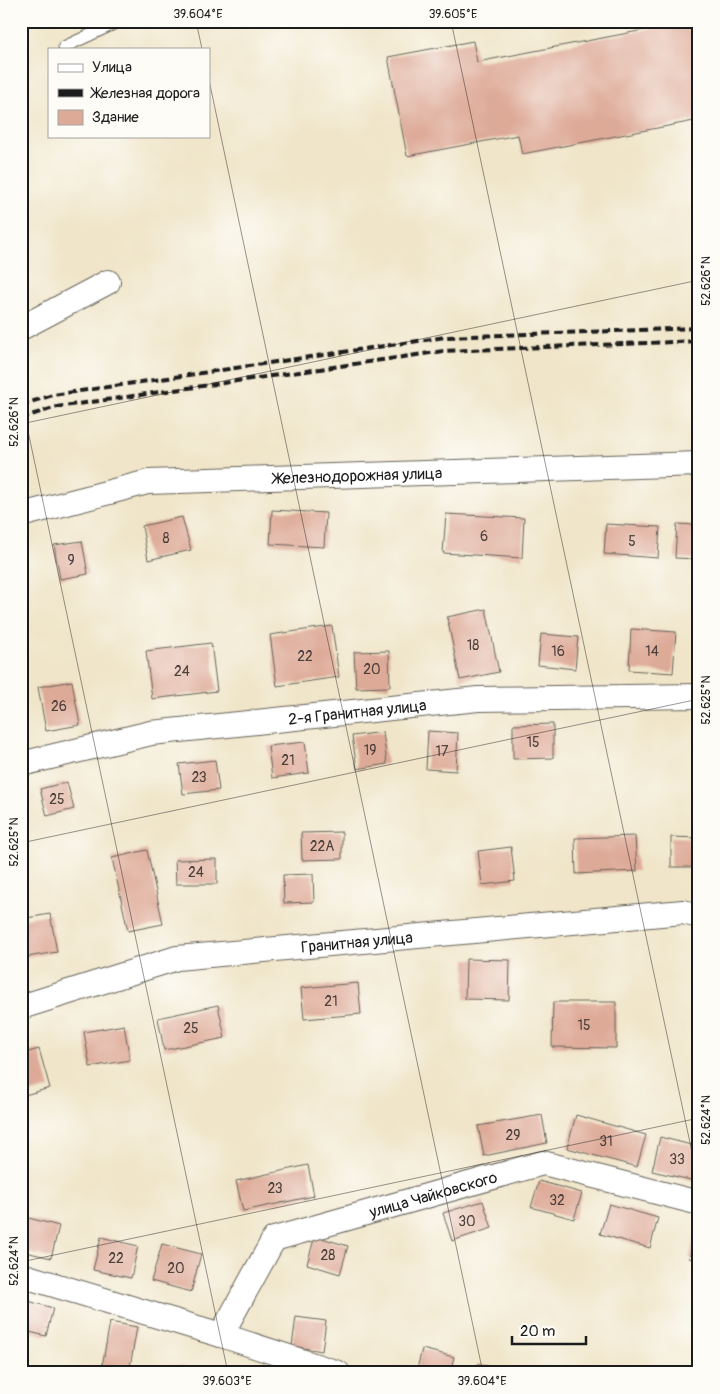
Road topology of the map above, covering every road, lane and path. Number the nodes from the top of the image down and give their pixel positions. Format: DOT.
graph roads {
  1 [pos="120,21"];
  2 [pos="64,48"];
  3 [pos="108,282"];
  4 [pos="21,328"];
  5 [pos="699,464"];
  6 [pos="21,515"];
  7 [pos="699,696"];
  8 [pos="21,764"];
  9 [pos="699,916"];
  10 [pos="21,1007"];
  11 [pos="699,1203"];
  12 [pos="21,1275"];
  13 [pos="221,1335"];
  14 [pos="338,1373"];
  1 -- 2 [label="lane"];
  3 -- 4 [label="street"];
  5 -- 6 [label="street, Железнодорожная улица"];
  7 -- 8 [label="street, 2-я Гранитная улица"];
  9 -- 10 [label="street, Гранитная улица"];
  11 -- 13 [label="street, улица Чайковского"];
  12 -- 13 [label="street"];
  13 -- 14 [label="street"];
}
